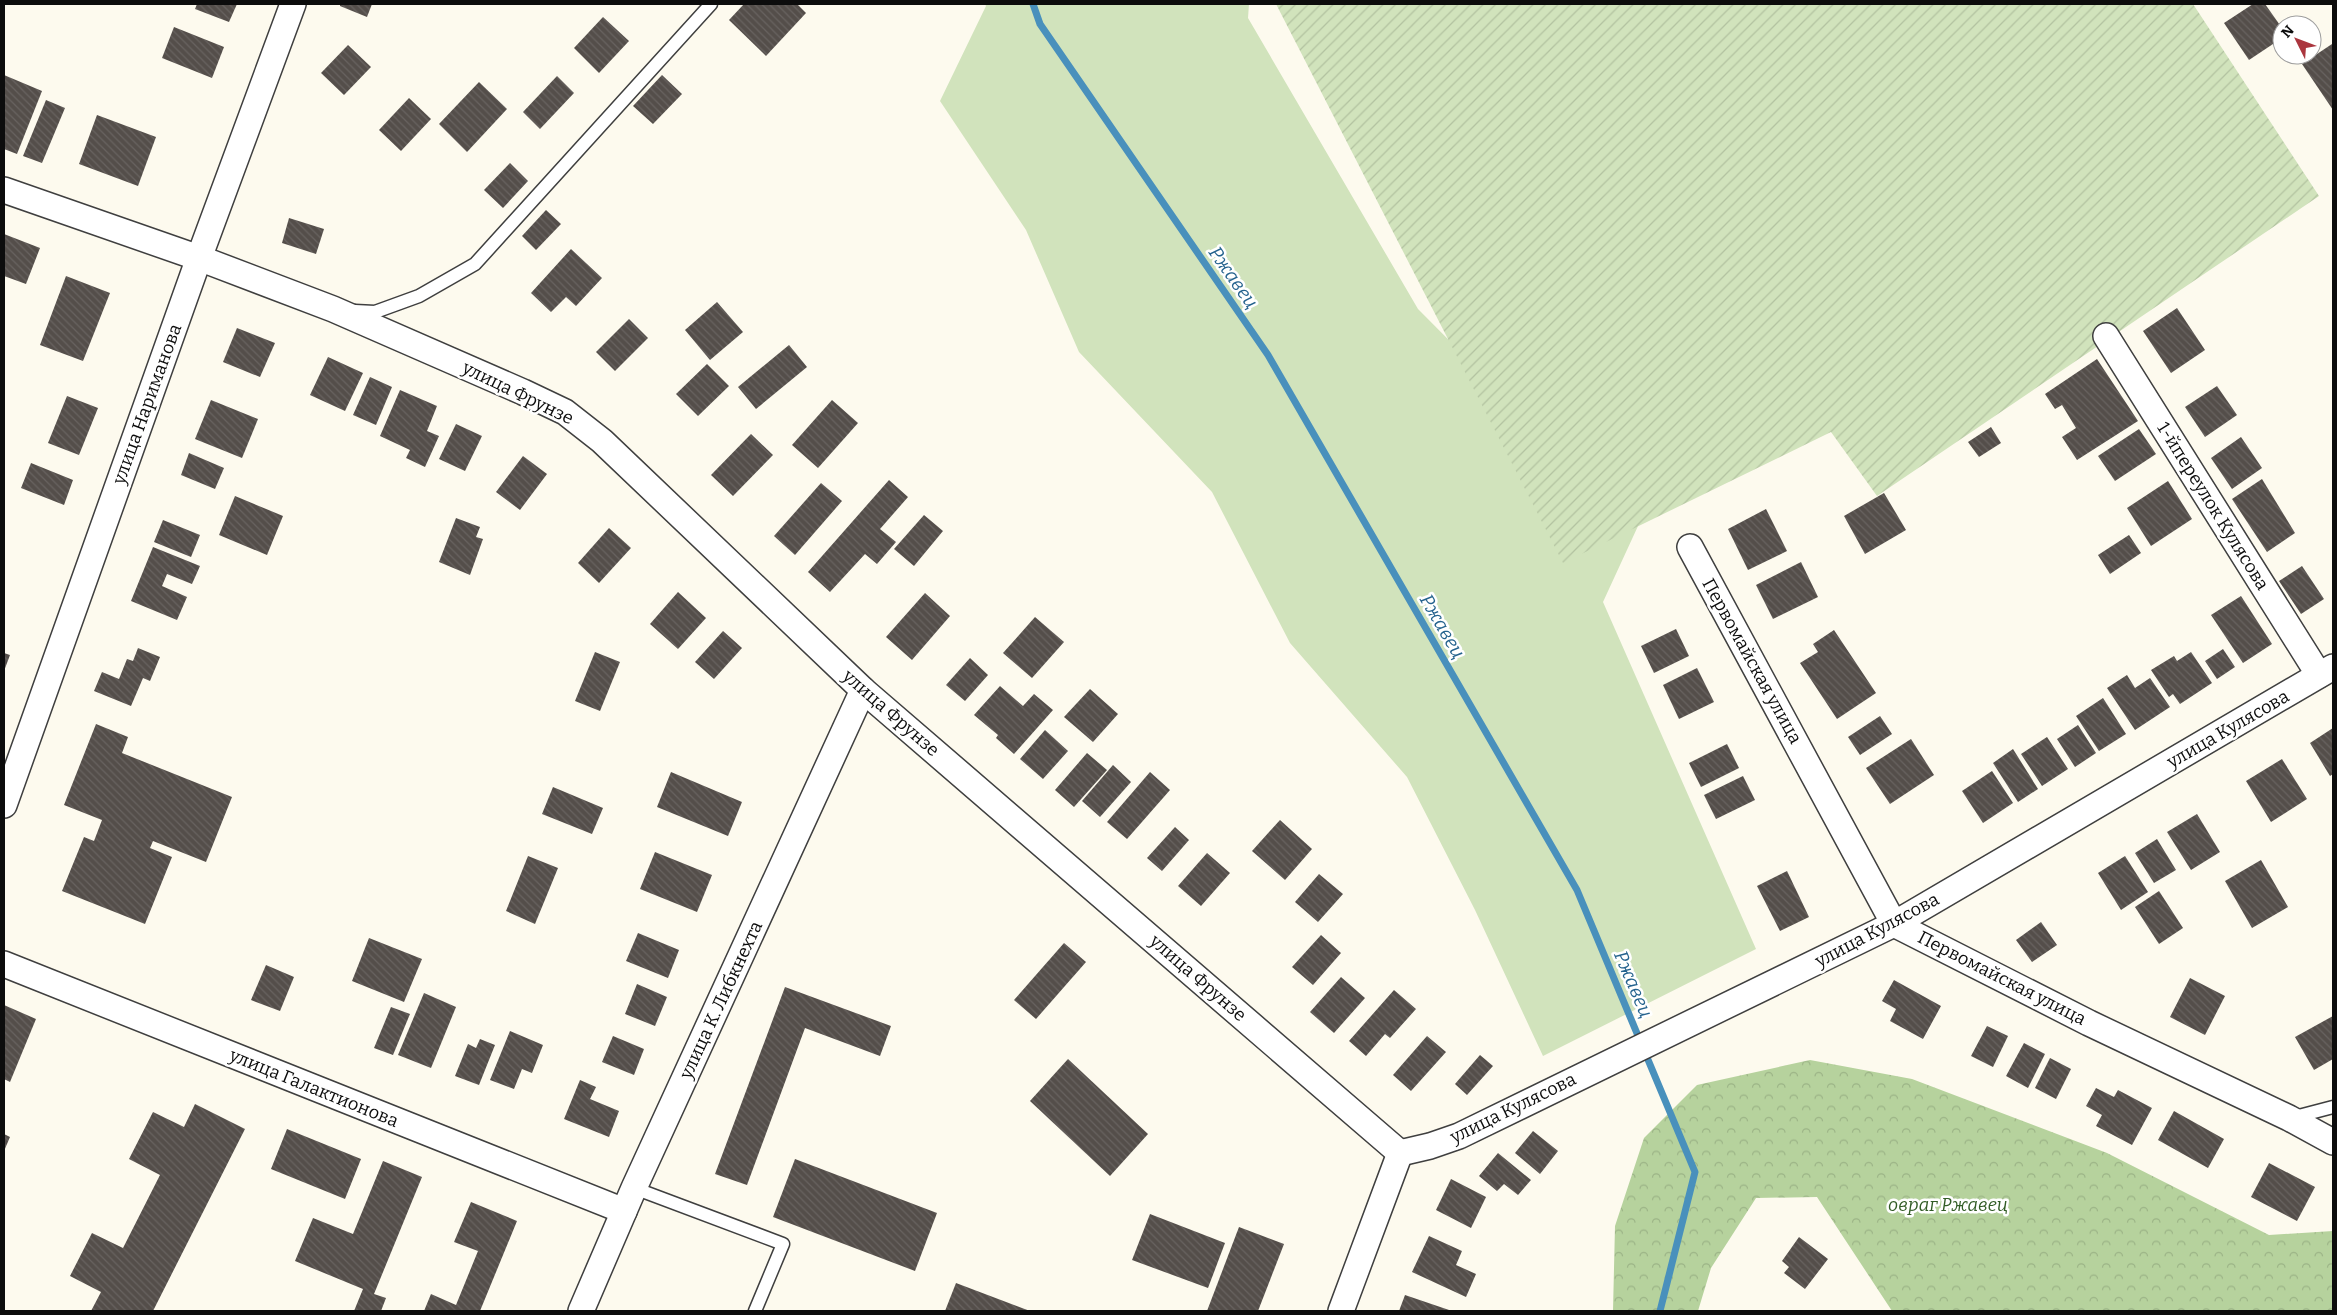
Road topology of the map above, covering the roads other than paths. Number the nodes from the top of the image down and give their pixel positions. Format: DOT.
graph roads {
  1 [pos="293,4"];
  2 [pos="711,4"];
  3 [pos="4,190"];
  4 [pos="199,258"];
  5 [pos="333,309"];
  6 [pos="2106,336"];
  7 [pos="1690,547"];
  8 [pos="2326,671"];
  9 [pos="863,690"];
  10 [pos="4,805"];
  11 [pos="1894,924"];
  12 [pos="4,964"];
  13 [pos="2333,1107"];
  14 [pos="2289,1118"];
  15 [pos="2333,1142"];
  16 [pos="1400,1153"];
  17 [pos="634,1188"];
  18 [pos="624,1211"];
  19 [pos="581,1311"];
  20 [pos="755,1311"];
  21 [pos="1341,1311"];
  1 -- 4 [label="street, улица Нариманова"];
  2 -- 5 [label="lane"];
  3 -- 4 [label="street, улица Фрунзе"];
  4 -- 5 [label="street, улица Фрунзе"];
  4 -- 10 [label="street, улица Нариманова"];
  5 -- 9 [label="street, улица Фрунзе"];
  6 -- 8 [label="street, 1-йпереулок Кулясова"];
  7 -- 11 [label="street, Первомайская улица"];
  8 -- 11 [label="street, улица Кулясова"];
  9 -- 16 [label="street, улица Фрунзе"];
  9 -- 17 [label="street, улица К. Либкнехта"];
  11 -- 14 [label="street, Первомайская улица"];
  11 -- 16 [label="street, улица Кулясова"];
  12 -- 18 [label="street, улица Галактионова"];
  13 -- 14 [label="lane"];
  14 -- 15 [label="street, Первомайская улица"];
  16 -- 21 [label="street"];
  17 -- 18 [label="street, улица К. Либкнехта"];
  17 -- 20 [label="lane"];
  18 -- 19 [label="street, улица К. Либкнехта"];
}
